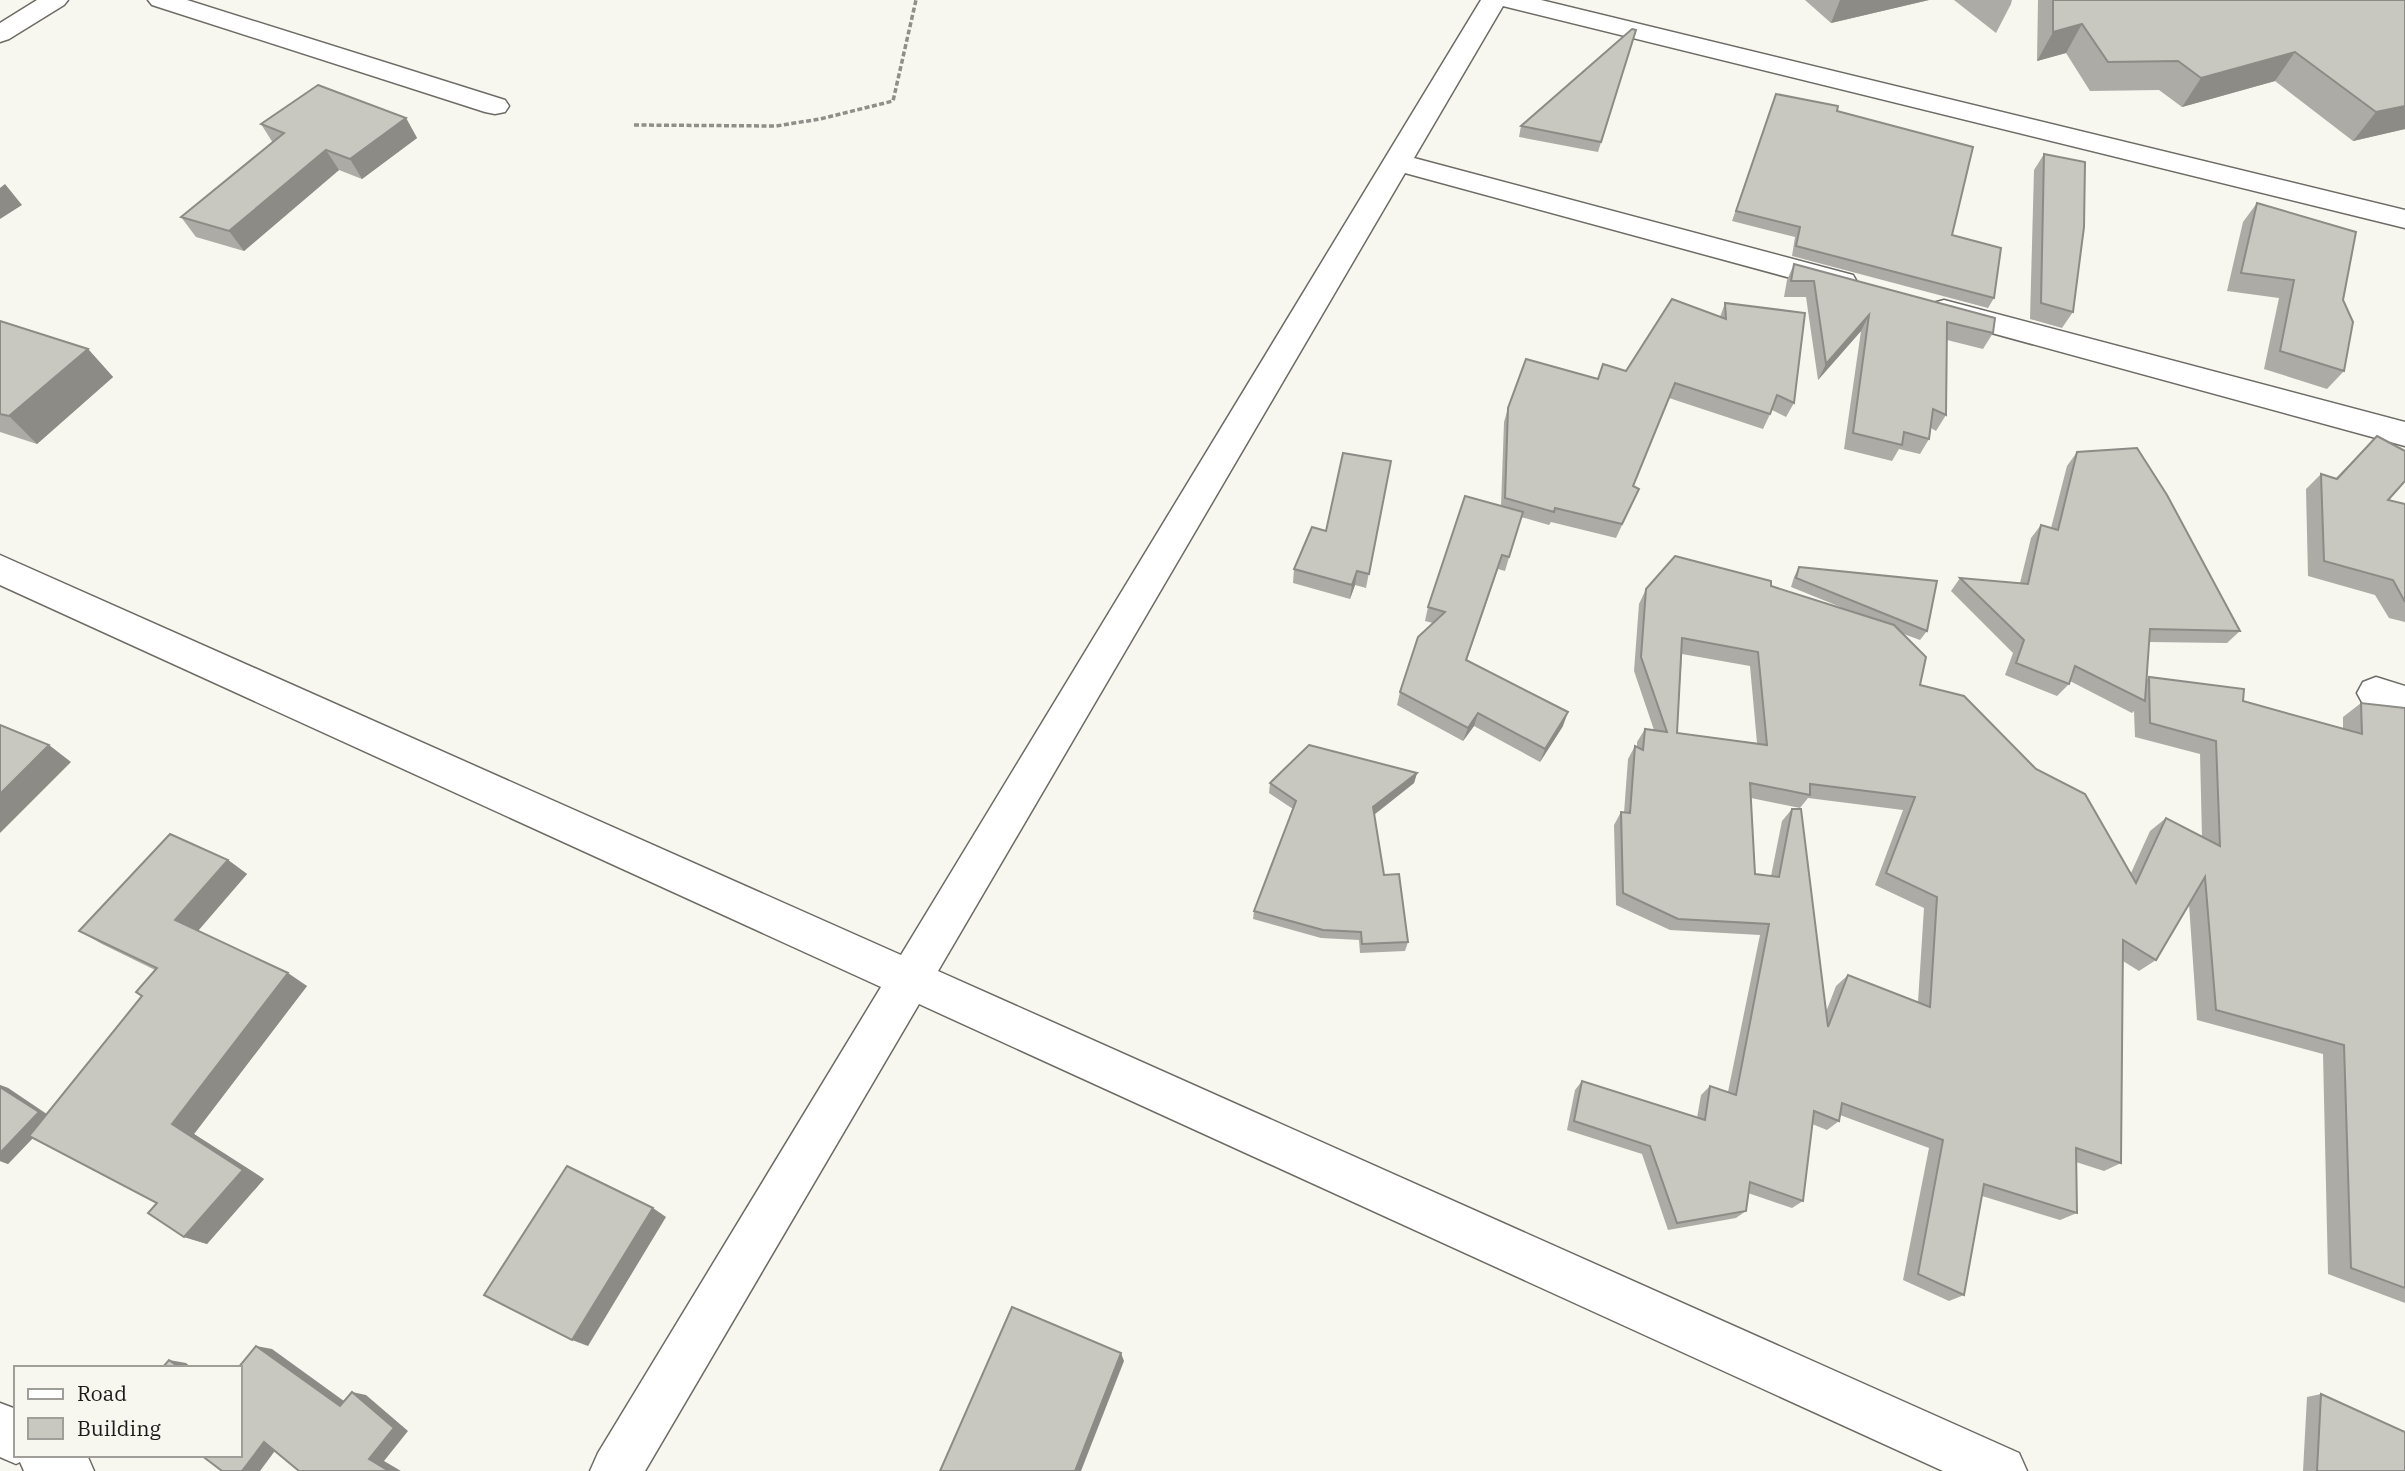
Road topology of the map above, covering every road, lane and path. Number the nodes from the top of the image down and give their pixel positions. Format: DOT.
graph roads {
  1 [pos="55,0"];
  2 [pos="161,0"];
  3 [pos="916,0"];
  4 [pos="1494,0"];
  5 [pos="1510,0"];
  6 [pos="0,34"];
  7 [pos="495,106"];
  8 [pos="634,125"];
  9 [pos="1398,162"];
  10 [pos="2405,219"];
  11 [pos="1868,289"];
  12 [pos="1921,304"];
  13 [pos="2405,434"];
  14 [pos="0,569"];
  15 [pos="909,979"];
  16 [pos="46,1457"];
  17 [pos="68,1471"];
  18 [pos="616,1471"];
  19 [pos="2001,1471"];
  1 -- 6 [label="street"];
  2 -- 7 [label="street"];
  3 -- 8 [label="path"];
  4 -- 9 [label="street"];
  5 -- 10 [label="street"];
  9 -- 11 [label="street"];
  9 -- 15 [label="street"];
  12 -- 13 [label="street"];
  14 -- 15 [label="street"];
  15 -- 18 [label="street"];
  15 -- 19 [label="street"];
  16 -- 17 [label="street"];
}
